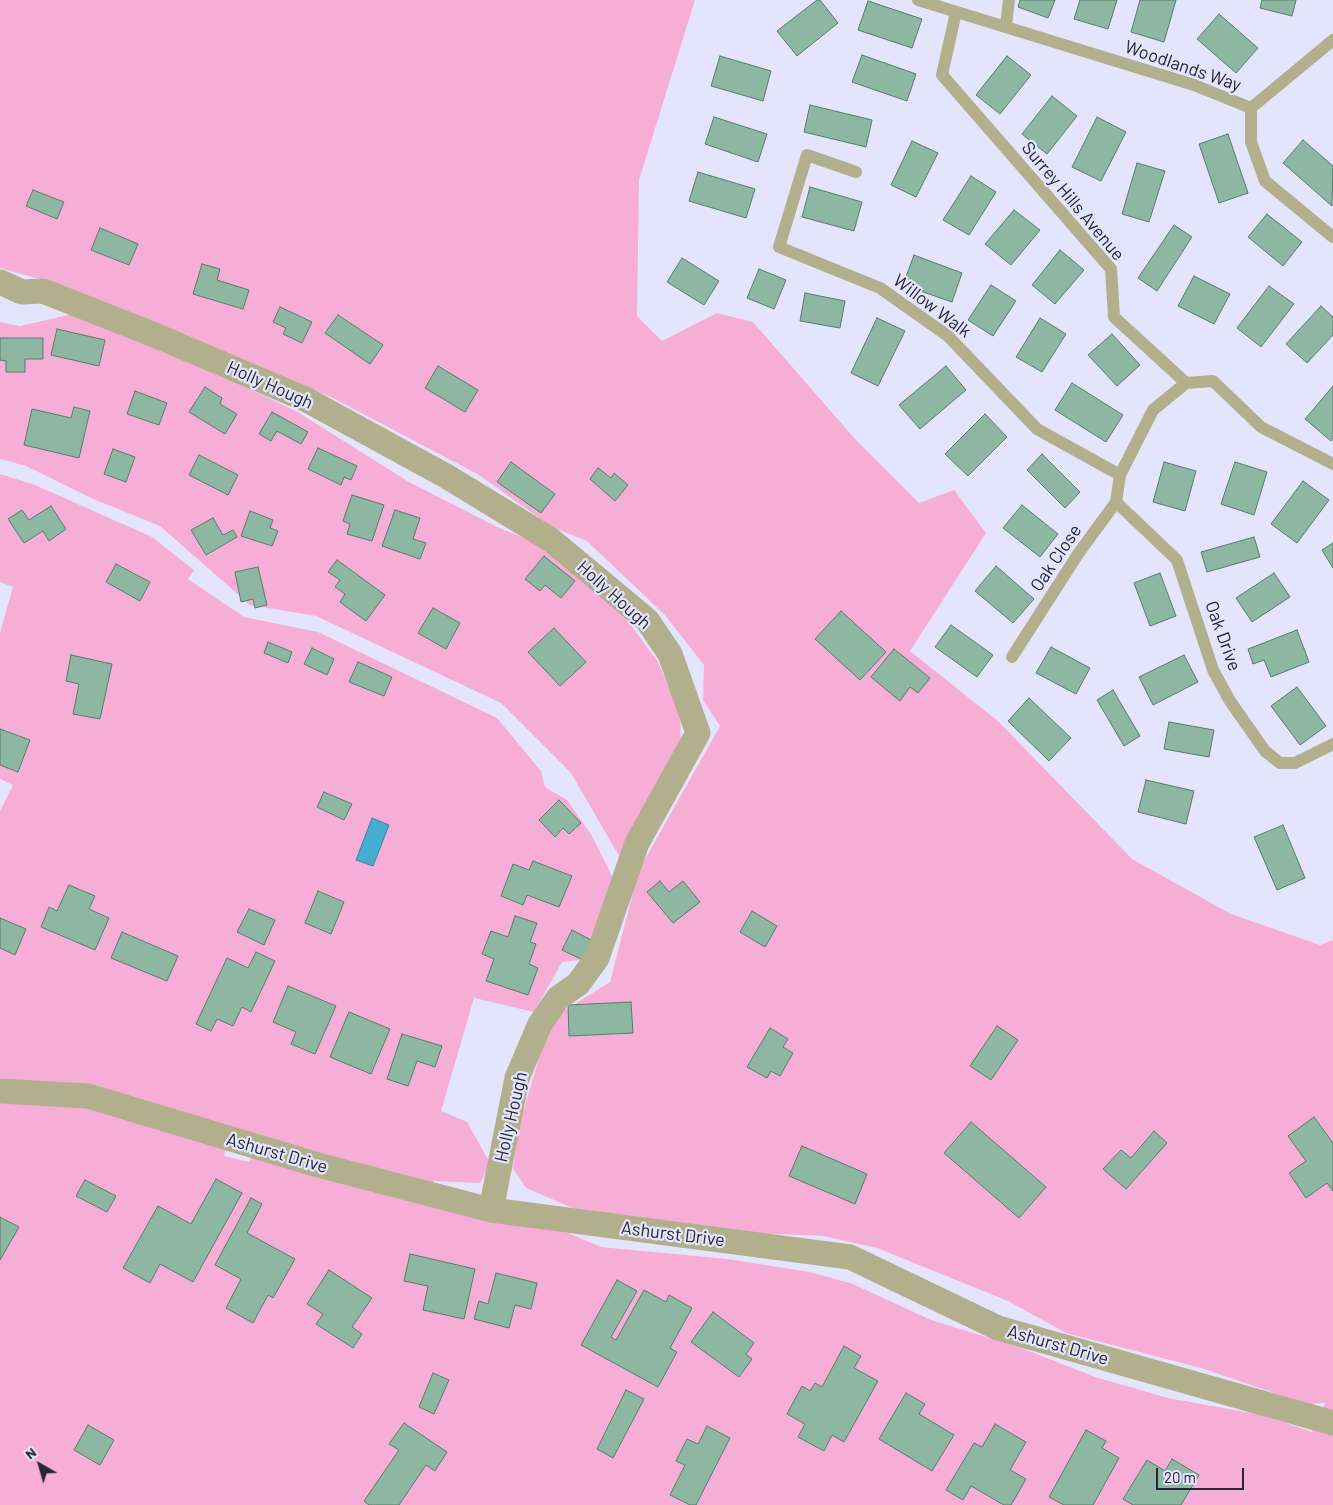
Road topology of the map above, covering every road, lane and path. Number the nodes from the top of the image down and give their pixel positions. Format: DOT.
graph roads {
  1 [pos="918,0"];
  2 [pos="1009,0"];
  3 [pos="956,12"];
  4 [pos="1006,26"];
  5 [pos="1333,40"];
  6 [pos="1251,108"];
  7 [pos="856,172"];
  8 [pos="1333,237"];
  9 [pos="0,282"];
  10 [pos="1186,383"];
  11 [pos="1333,464"];
  12 [pos="1120,475"];
  13 [pos="1116,502"];
  14 [pos="1012,657"];
  15 [pos="1333,744"];
  16 [pos="0,1091"];
  17 [pos="491,1210"];
  18 [pos="1333,1423"];
  1 -- 3 [label="lane, Woodlands Way"];
  2 -- 4 [label="lane"];
  3 -- 4 [label="lane, Woodlands Way"];
  3 -- 10 [label="lane, Surrey Hills Avenue"];
  4 -- 6 [label="lane, Woodlands Way"];
  5 -- 6 [label="lane"];
  6 -- 8 [label="lane, Woodlands Way"];
  7 -- 12 [label="lane, Willow Walk"];
  9 -- 17 [label="street, Holly Hough"];
  10 -- 11 [label="lane"];
  10 -- 12 [label="lane"];
  12 -- 13 [label="lane, Oak Close"];
  13 -- 14 [label="lane, Oak Close"];
  13 -- 15 [label="lane, Oak Drive"];
  16 -- 17 [label="street, Ashurst Drive"];
  17 -- 18 [label="street, Ashurst Drive"];
}
